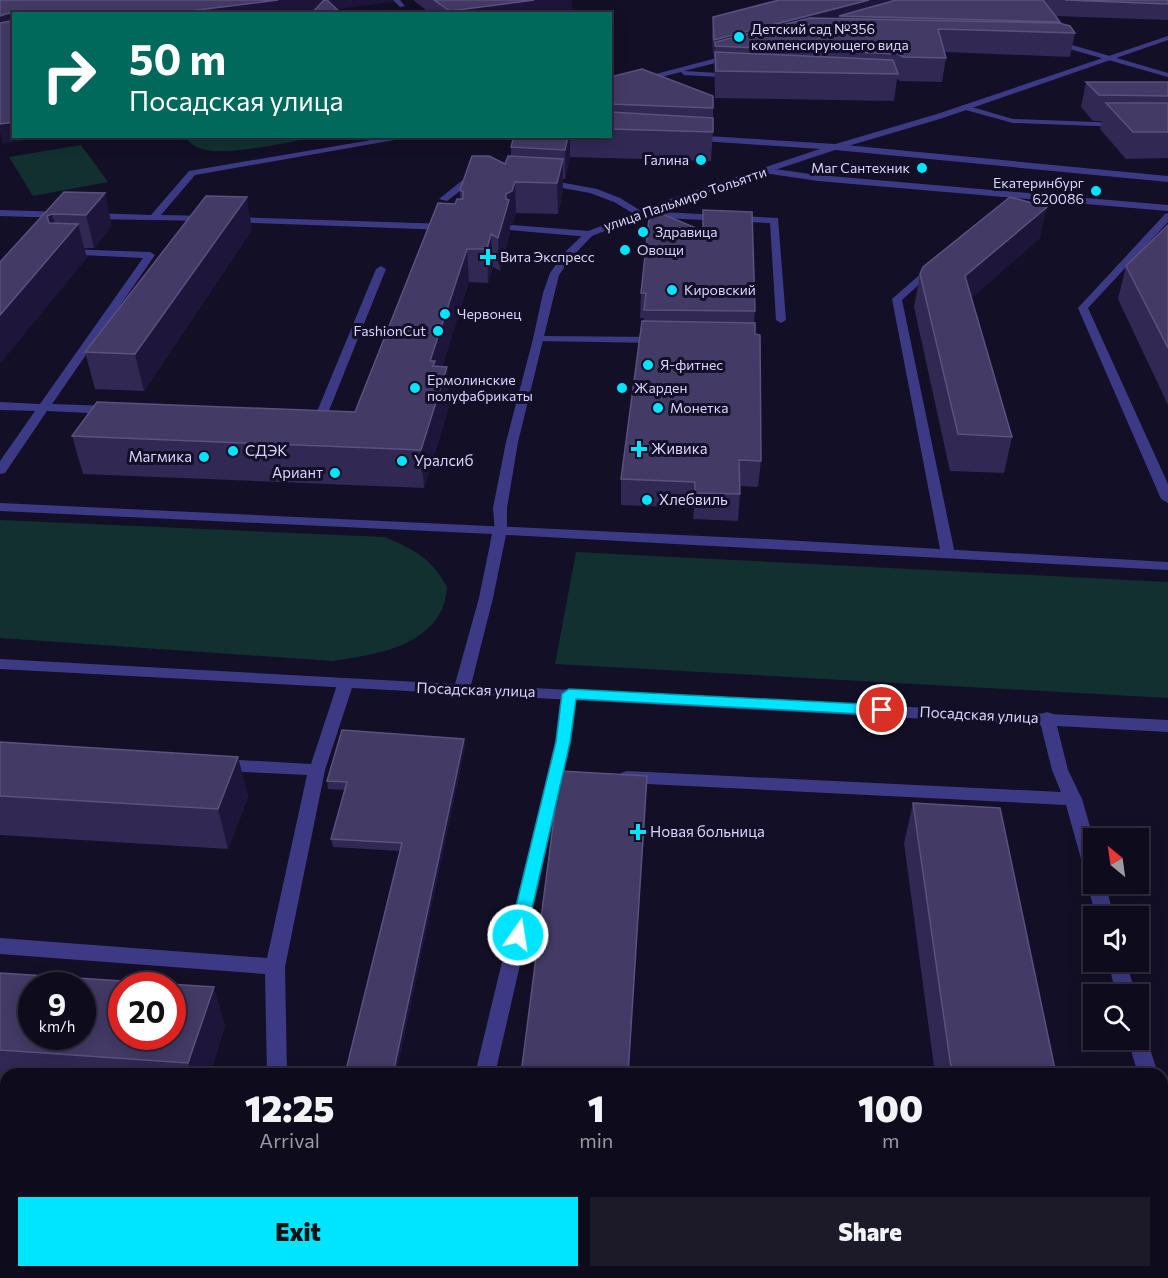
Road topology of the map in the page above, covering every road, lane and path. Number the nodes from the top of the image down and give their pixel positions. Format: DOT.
graph roads {
  1 [pos="396,0"];
  2 [pos="402,6"];
  3 [pos="1168,38"];
  4 [pos="1045,41"];
  5 [pos="738,55"];
  6 [pos="1108,57"];
  7 [pos="669,73"];
  8 [pos="1168,75"];
  9 [pos="740,76"];
  10 [pos="628,78"];
  11 [pos="637,81"];
  12 [pos="612,87"];
  13 [pos="965,107"];
  14 [pos="1135,125"];
  15 [pos="401,138"];
  16 [pos="681,138"];
  17 [pos="835,147"];
  18 [pos="766,171"];
  19 [pos="1168,179"];
  20 [pos="488,182"];
  21 [pos="532,182"];
  22 [pos="444,199"];
  23 [pos="1168,208"];
  24 [pos="0,213"];
  25 [pos="639,214"];
  26 [pos="70,215"];
  27 [pos="1168,216"];
  28 [pos="153,218"];
  29 [pos="83,220"];
  30 [pos="460,227"];
  31 [pos="512,228"];
  32 [pos="589,234"];
  33 [pos="72,240"];
  34 [pos="946,255"];
  35 [pos="381,269"];
  36 [pos="782,320"];
  37 [pos="539,339"];
  38 [pos="665,340"];
  39 [pos="0,406"];
  40 [pos="44,408"];
  41 [pos="124,411"];
  42 [pos="297,417"];
  43 [pos="0,470"];
  44 [pos="1168,499"];
  45 [pos="0,507"];
  46 [pos="500,530"];
  47 [pos="948,554"];
  48 [pos="1168,566"];
  49 [pos="0,664"];
  50 [pos="345,685"];
  51 [pos="462,689"];
  52 [pos="569,694"];
  53 [pos="1047,718"];
  54 [pos="1168,726"];
  55 [pos="200,763"];
  56 [pos="317,770"];
  57 [pos="615,777"];
  58 [pos="1073,799"];
  59 [pos="1083,834"];
  60 [pos="0,946"];
  61 [pos="275,967"];
  62 [pos="1141,1050"];
  63 [pos="277,1068"];
  64 [pos="487,1068"];
  65 [pos="1146,1068"];
  1 -- 2 [label="street"];
  3 -- 6 [label="street, улица Пальмиро Тольятти"];
  4 -- 6 [label="street"];
  5 -- 7 [label="street"];
  6 -- 8 [label="street"];
  6 -- 13 [label="street, улица Пальмиро Тольятти"];
  7 -- 9 [label="street"];
  7 -- 11 [label="street"];
  10 -- 11 [label="street"];
  11 -- 12 [label="street"];
  13 -- 14 [label="street"];
  13 -- 17 [label="street, улица Пальмиро Тольятти"];
  15 -- 28 [label="street"];
  16 -- 17 [label="street"];
  17 -- 18 [label="street, улица Пальмиро Тольятти"];
  17 -- 19 [label="street"];
  18 -- 23 [label="street"];
  18 -- 25 [label="street, улица Пальмиро Тольятти"];
  20 -- 22 [label="street"];
  21 -- 25 [label="street"];
  24 -- 26 [label="street"];
  25 -- 32 [label="street, улица Пальмиро Тольятти"];
  25 -- 36 [label="street"];
  27 -- 44 [label="street"];
  28 -- 29 [label="street"];
  28 -- 30 [label="street"];
  31 -- 32 [label="street"];
  32 -- 37 [label="street, улица Пальмиро Тольятти"];
  33 -- 40 [label="street"];
  34 -- 47 [label="street"];
  35 -- 42 [label="street"];
  37 -- 38 [label="street"];
  37 -- 46 [label="street, улица Пальмиро Тольятти"];
  39 -- 40 [label="street"];
  40 -- 41 [label="street"];
  40 -- 43 [label="street"];
  45 -- 46 [label="street"];
  46 -- 47 [label="street"];
  46 -- 51 [label="street, улица Пальмиро Тольятти"];
  47 -- 48 [label="street"];
  49 -- 50 [label="street, Посадская улица"];
  50 -- 51 [label="street, Посадская улица"];
  50 -- 56 [label="street"];
  51 -- 52 [label="street, Посадская улица"];
  52 -- 53 [label="street, Посадская улица"];
  52 -- 64 [label="street"];
  53 -- 54 [label="street, Посадская улица"];
  53 -- 58 [label="street"];
  55 -- 56 [label="street"];
  56 -- 61 [label="street"];
  57 -- 58 [label="street"];
  58 -- 59 [label="street"];
  60 -- 61 [label="street"];
  61 -- 63 [label="street"];
  62 -- 65 [label="street"];
}
